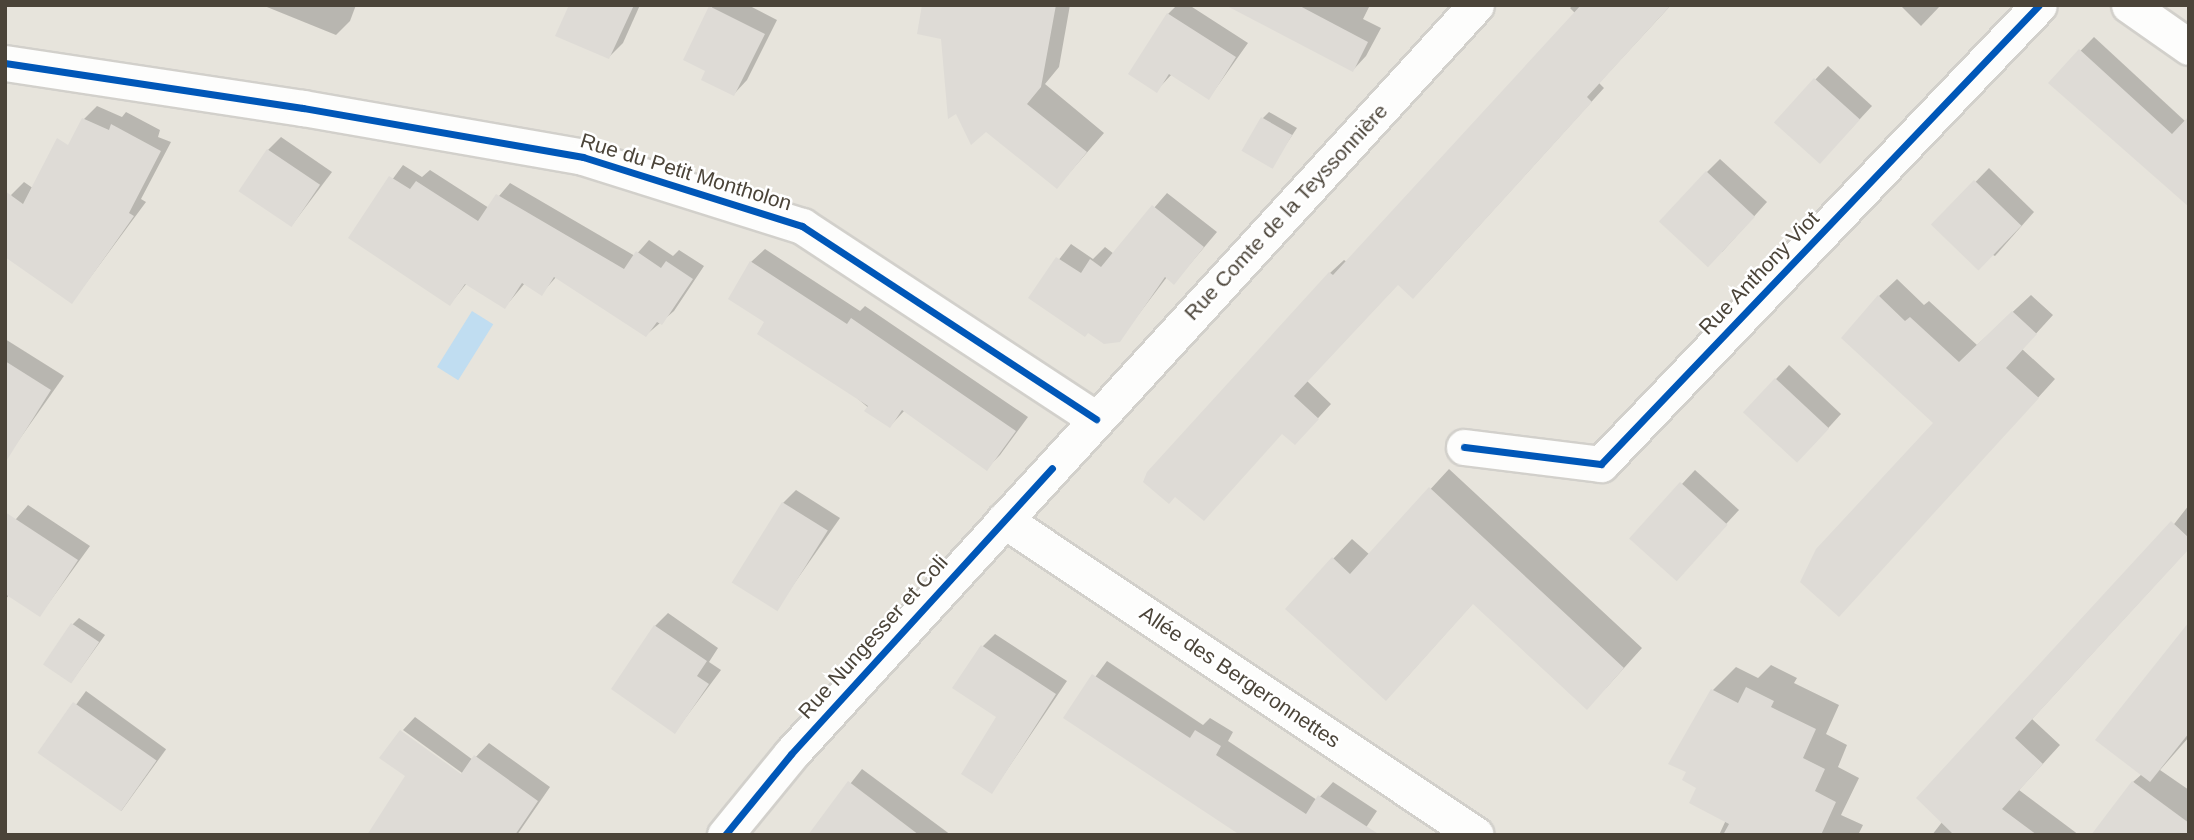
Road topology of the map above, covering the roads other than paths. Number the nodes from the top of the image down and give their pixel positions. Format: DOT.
graph roads {
  1 [pos="1476,5"];
  2 [pos="2039,5"];
  3 [pos="2129,5"];
  4 [pos="2189,47"];
  5 [pos="5,63"];
  6 [pos="1096,419"];
  7 [pos="1464,447"];
  8 [pos="1004,520"];
  9 [pos="725,835"];
  10 [pos="1476,835"];
  1 -- 6 [label="street, Rue Comte de la Teyssonnière"];
  2 -- 7 [label="street, Rue Anthony Viot"];
  3 -- 4 [label="street"];
  5 -- 6 [label="street, Rue du Petit Montholon"];
  6 -- 8 [label="street, Rue Nungesser et Coli"];
  8 -- 9 [label="street, Rue Nungesser et Coli"];
  8 -- 10 [label="street, Allée des Bergeronnettes"];
}
